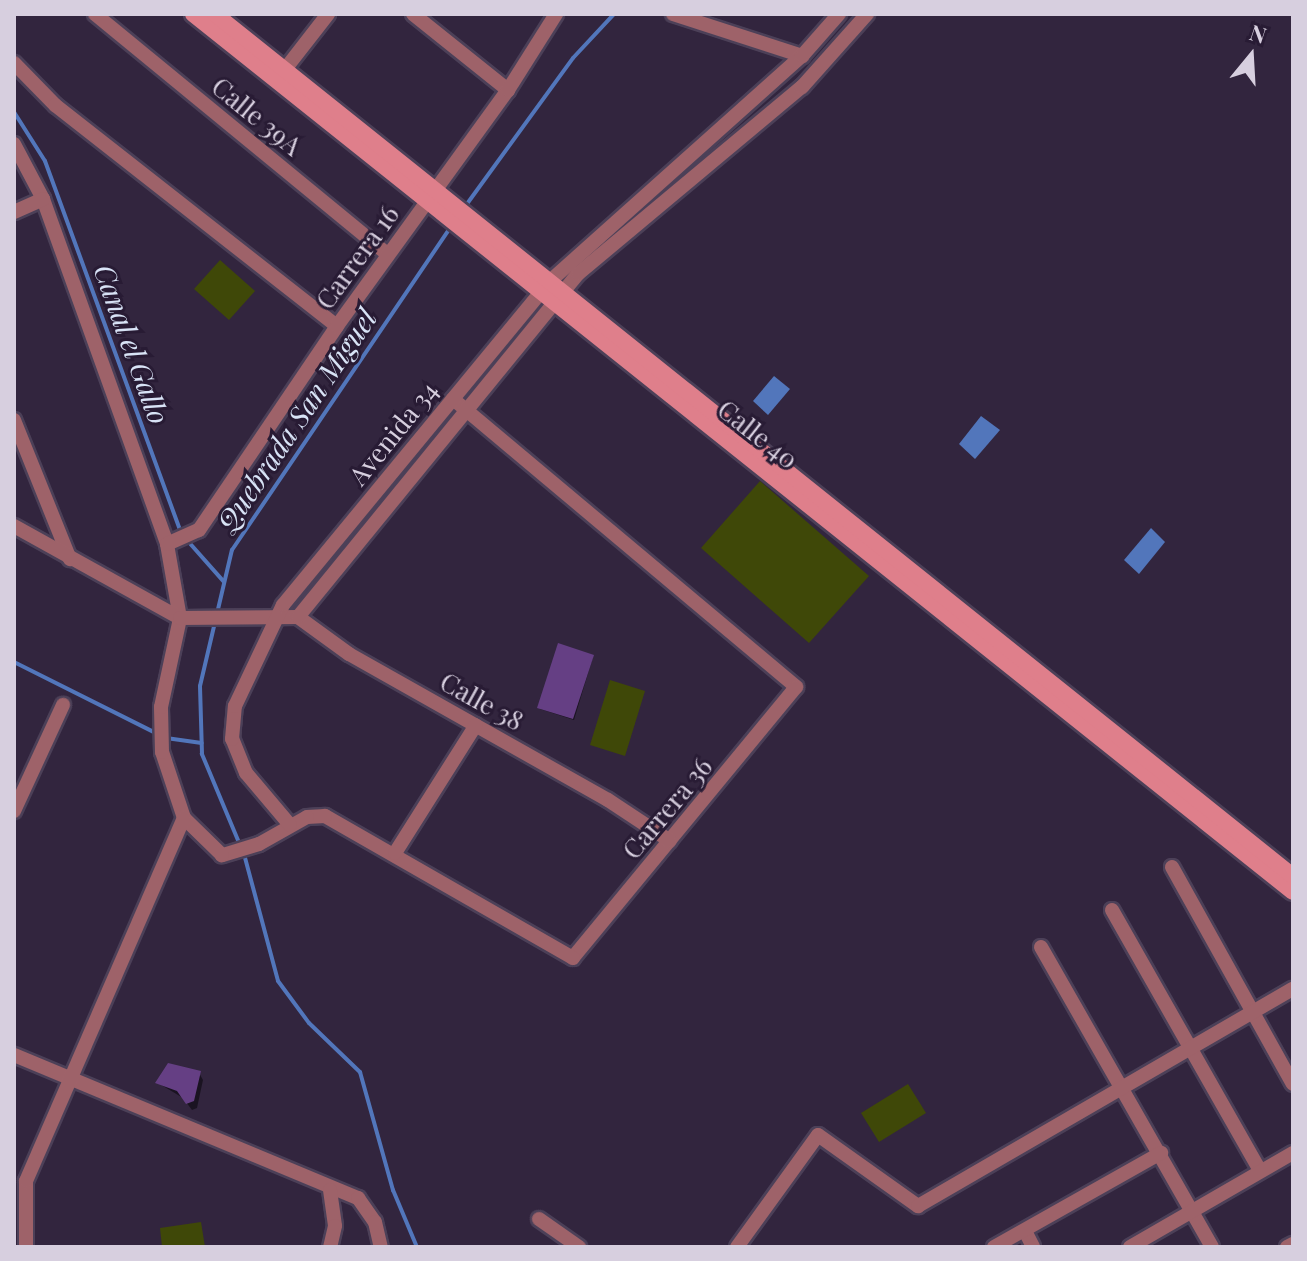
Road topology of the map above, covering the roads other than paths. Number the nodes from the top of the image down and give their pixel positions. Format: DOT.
graph roads {
  1 [pos="95,14"];
  2 [pos="193,14"];
  3 [pos="215,14"];
  4 [pos="328,14"];
  5 [pos="413,14"];
  6 [pos="556,14"];
  7 [pos="673,14"];
  8 [pos="839,14"];
  9 [pos="867,14"];
  10 [pos="802,56"];
  11 [pos="14,63"];
  12 [pos="281,75"];
  13 [pos="508,90"];
  14 [pos="14,144"];
  15 [pos="43,199"];
  16 [pos="436,200"];
  17 [pos="14,212"];
  18 [pos="387,254"];
  19 [pos="545,287"];
  20 [pos="560,299"];
  21 [pos="337,326"];
  22 [pos="453,399"];
  23 [pos="466,412"];
  24 [pos="14,420"];
  25 [pos="14,526"];
  26 [pos="173,542"];
  27 [pos="70,559"];
  28 [pos="298,617"];
  29 [pos="185,619"];
  30 [pos="272,619"];
  31 [pos="63,705"];
  32 [pos="476,725"];
  33 [pos="1125,747"];
  34 [pos="14,811"];
  35 [pos="184,818"];
  36 [pos="290,825"];
  37 [pos="670,841"];
  38 [pos="395,853"];
  39 [pos="1172,867"];
  40 [pos="1293,876"];
  41 [pos="1293,892"];
  42 [pos="1112,910"];
  43 [pos="1041,947"];
  44 [pos="1293,989"];
  45 [pos="1250,1012"];
  46 [pos="1190,1046"];
  47 [pos="14,1055"];
  48 [pos="71,1081"];
  49 [pos="1293,1084"];
  50 [pos="1121,1085"];
  51 [pos="1161,1153"];
  52 [pos="1293,1153"];
  53 [pos="1260,1171"];
  54 [pos="330,1190"];
  55 [pos="1191,1208"];
  56 [pos="539,1219"];
  57 [pos="1025,1231"];
  58 [pos="1293,1244"];
  59 [pos="26,1247"];
  60 [pos="330,1247"];
  61 [pos="381,1247"];
  62 [pos="579,1247"];
  63 [pos="737,1247"];
  64 [pos="994,1247"];
  65 [pos="1033,1247"];
  66 [pos="1130,1247"];
  67 [pos="1212,1247"];
  68 [pos="1287,1247"];
  1 -- 18 [label="street, Calle 39A"];
  2 -- 12 [label="main road, Calle 40"];
  3 -- 12 [label="main road, Calle 40"];
  4 -- 12 [label="street"];
  5 -- 13 [label="street"];
  6 -- 13 [label="street, Carrera 16"];
  7 -- 10 [label="street"];
  8 -- 10 [label="street, Avenida 34"];
  9 -- 20 [label="street, Avenida 34"];
  10 -- 19 [label="street, Avenida 34"];
  11 -- 21 [label="street"];
  12 -- 16 [label="main road, Calle 40"];
  13 -- 16 [label="street, Carrera 16"];
  14 -- 15 [label="street"];
  15 -- 17 [label="street"];
  15 -- 26 [label="street"];
  16 -- 18 [label="street, Carrera 16"];
  16 -- 19 [label="main road, Calle 40"];
  18 -- 21 [label="street, Carrera 16"];
  19 -- 20 [label="main road, Calle 40"];
  19 -- 22 [label="street, Avenida 34"];
  20 -- 23 [label="street, Avenida 34"];
  20 -- 33 [label="main road, Calle 40"];
  21 -- 26 [label="street, Carrera 16"];
  22 -- 23 [label="street"];
  22 -- 30 [label="street, Avenida 34"];
  23 -- 28 [label="street, Avenida 34"];
  23 -- 37 [label="street, Carrera 36"];
  24 -- 27 [label="street"];
  25 -- 27 [label="street"];
  26 -- 29 [label="street"];
  27 -- 29 [label="street"];
  28 -- 30 [label="street"];
  28 -- 32 [label="street, Calle 38"];
  29 -- 30 [label="street"];
  29 -- 35 [label="street"];
  30 -- 36 [label="street, Avenida 34"];
  31 -- 34 [label="street"];
  32 -- 37 [label="street, Calle 38"];
  32 -- 38 [label="street"];
  33 -- 40 [label="main road, Calle 40"];
  33 -- 41 [label="main road, Calle 40"];
  35 -- 36 [label="street"];
  35 -- 48 [label="street"];
  36 -- 38 [label="street"];
  37 -- 38 [label="street, Carrera 36"];
  39 -- 45 [label="street"];
  42 -- 46 [label="street"];
  43 -- 50 [label="street"];
  44 -- 45 [label="street"];
  45 -- 46 [label="street"];
  45 -- 49 [label="street"];
  46 -- 50 [label="street"];
  46 -- 53 [label="street"];
  47 -- 48 [label="street"];
  48 -- 54 [label="street"];
  48 -- 59 [label="street"];
  50 -- 51 [label="street"];
  50 -- 63 [label="street"];
  51 -- 55 [label="street"];
  51 -- 57 [label="street"];
  52 -- 53 [label="street"];
  53 -- 55 [label="street"];
  54 -- 60 [label="street"];
  54 -- 61 [label="street"];
  55 -- 66 [label="street"];
  55 -- 67 [label="street"];
  56 -- 62 [label="street"];
  57 -- 64 [label="street"];
  57 -- 65 [label="street"];
  58 -- 68 [label="street"];
}
